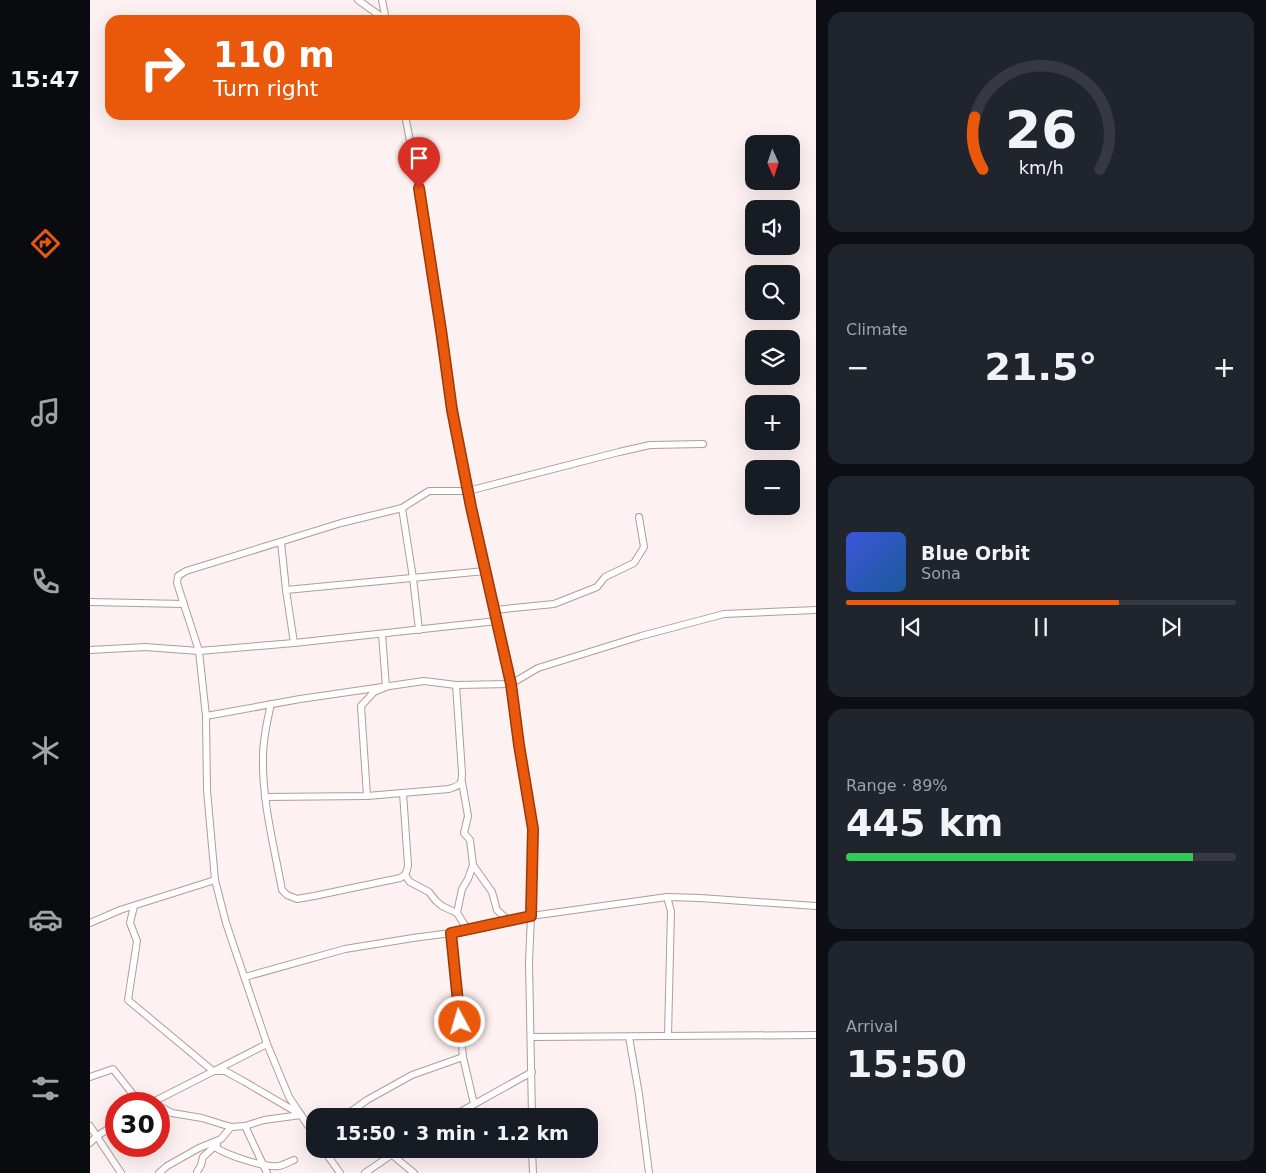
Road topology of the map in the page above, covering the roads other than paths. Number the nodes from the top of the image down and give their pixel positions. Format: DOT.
graph roads {
  1 [pos="358,0"];
  2 [pos="382,0"];
  3 [pos="379,15"];
  4 [pos="385,15"];
  5 [pos="406,120"];
  6 [pos="703,444"];
  7 [pos="468,491"];
  8 [pos="402,508"];
  9 [pos="639,517"];
  10 [pos="281,542"];
  11 [pos="485,571"];
  12 [pos="413,578"];
  13 [pos="286,590"];
  14 [pos="90,602"];
  15 [pos="184,604"];
  16 [pos="494,610"];
  17 [pos="816,610"];
  18 [pos="497,621"];
  19 [pos="419,630"];
  20 [pos="382,634"];
  21 [pos="294,643"];
  22 [pos="90,650"];
  23 [pos="199,650"];
  24 [pos="511,684"];
  25 [pos="456,685"];
  26 [pos="386,687"];
  27 [pos="271,704"];
  28 [pos="206,716"];
  29 [pos="462,782"];
  30 [pos="403,793"];
  31 [pos="367,796"];
  32 [pos="265,797"];
  33 [pos="473,865"];
  34 [pos="405,876"];
  35 [pos="215,880"];
  36 [pos="667,897"];
  37 [pos="134,906"];
  38 [pos="816,906"];
  39 [pos="457,912"];
  40 [pos="531,916"];
  41 [pos="509,921"];
  42 [pos="90,923"];
  43 [pos="468,930"];
  44 [pos="451,933"];
  45 [pos="245,977"];
  46 [pos="816,1035"];
  47 [pos="668,1036"];
  48 [pos="630,1037"];
  49 [pos="531,1038"];
  50 [pos="267,1044"];
  51 [pos="463,1057"];
  52 [pos="213,1070"];
  53 [pos="532,1072"];
  54 [pos="90,1076"];
  55 [pos="131,1092"];
  56 [pos="170,1092"];
  57 [pos="474,1104"];
  58 [pos="356,1108"];
  59 [pos="467,1108"];
  60 [pos="532,1108"];
  61 [pos="170,1112"];
  62 [pos="301,1115"];
  63 [pos="306,1122"];
  64 [pos="90,1126"];
  65 [pos="245,1126"];
  66 [pos="231,1127"];
  67 [pos="105,1131"];
  68 [pos="97,1136"];
  69 [pos="221,1139"];
  70 [pos="90,1143"];
  71 [pos="215,1147"];
  72 [pos="329,1158"];
  73 [pos="386,1158"];
  74 [pos="396,1158"];
  75 [pos="532,1158"];
  76 [pos="294,1160"];
  77 [pos="263,1164"];
  78 [pos="121,1173"];
  79 [pos="159,1173"];
  80 [pos="197,1173"];
  81 [pos="267,1173"];
  82 [pos="340,1173"];
  83 [pos="365,1173"];
  84 [pos="414,1173"];
  85 [pos="533,1173"];
  86 [pos="649,1173"];
  1 -- 3 [label="street"];
  2 -- 4 [label="street"];
  5 -- 7 [label="street"];
  6 -- 7 [label="street"];
  7 -- 8 [label="street"];
  7 -- 11 [label="street"];
  8 -- 10 [label="street"];
  8 -- 12 [label="street"];
  9 -- 16 [label="street"];
  10 -- 13 [label="street"];
  10 -- 15 [label="street"];
  11 -- 12 [label="street"];
  11 -- 16 [label="street"];
  12 -- 13 [label="street"];
  12 -- 19 [label="street"];
  13 -- 21 [label="street"];
  14 -- 15 [label="street"];
  15 -- 23 [label="street"];
  16 -- 18 [label="street"];
  17 -- 24 [label="street"];
  18 -- 19 [label="street"];
  18 -- 24 [label="street"];
  19 -- 20 [label="street"];
  20 -- 21 [label="street"];
  20 -- 26 [label="street"];
  21 -- 23 [label="street"];
  22 -- 23 [label="street"];
  23 -- 28 [label="street"];
  24 -- 25 [label="street"];
  24 -- 40 [label="street"];
  25 -- 26 [label="street"];
  25 -- 29 [label="street"];
  26 -- 27 [label="street"];
  26 -- 31 [label="street"];
  27 -- 28 [label="street"];
  27 -- 32 [label="street"];
  28 -- 35 [label="street"];
  29 -- 30 [label="street"];
  29 -- 33 [label="street"];
  30 -- 31 [label="street"];
  30 -- 34 [label="street"];
  31 -- 32 [label="street"];
  32 -- 34 [label="street"];
  33 -- 39 [label="street"];
  33 -- 41 [label="street"];
  34 -- 39 [label="street"];
  35 -- 37 [label="street"];
  35 -- 45 [label="street"];
  36 -- 38 [label="street"];
  36 -- 40 [label="street"];
  36 -- 47 [label="street"];
  37 -- 42 [label="street"];
  37 -- 52 [label="street"];
  39 -- 43 [label="street"];
  40 -- 41 [label="street"];
  40 -- 49 [label="street"];
  41 -- 43 [label="street"];
  43 -- 44 [label="street"];
  44 -- 45 [label="street"];
  44 -- 51 [label="street"];
  45 -- 50 [label="street"];
  46 -- 47 [label="street"];
  47 -- 48 [label="street"];
  48 -- 49 [label="street"];
  48 -- 86 [label="street"];
  49 -- 53 [label="street"];
  50 -- 52 [label="street"];
  50 -- 62 [label="street"];
  51 -- 57 [label="street"];
  51 -- 58 [label="street"];
  52 -- 56 [label="street"];
  52 -- 62 [label="street"];
  53 -- 57 [label="street"];
  53 -- 60 [label="street"];
  54 -- 55 [label="street"];
  57 -- 59 [label="street"];
  61 -- 66 [label="street"];
  62 -- 63 [label="street"];
  62 -- 65 [label="street"];
  64 -- 68 [label="street"];
  65 -- 66 [label="street"];
  65 -- 77 [label="street"];
  66 -- 69 [label="street"];
  67 -- 68 [label="street"];
  68 -- 70 [label="street"];
  68 -- 78 [label="street"];
  69 -- 71 [label="street"];
  69 -- 79 [label="street"];
  71 -- 77 [label="street"];
  71 -- 80 [label="street"];
  72 -- 82 [label="street"];
  73 -- 83 [label="street"];
  74 -- 84 [label="street"];
  75 -- 85 [label="street"];
  76 -- 77 [label="street"];
  77 -- 81 [label="street"];
}
